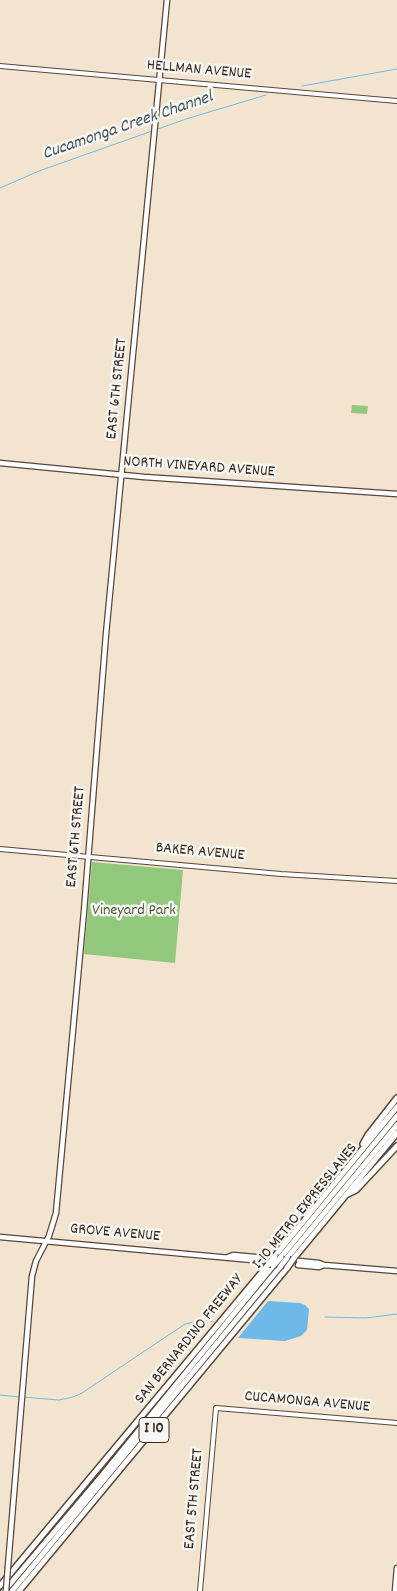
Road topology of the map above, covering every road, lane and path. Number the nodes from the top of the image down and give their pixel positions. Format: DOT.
graph roads {
  1 [pos="167,0"];
  2 [pos="0,66"];
  3 [pos="160,81"];
  4 [pos="397,101"];
  5 [pos="0,464"];
  6 [pos="122,476"];
  7 [pos="397,494"];
  8 [pos="0,849"];
  9 [pos="88,856"];
  10 [pos="397,882"];
  11 [pos="397,1098"];
  12 [pos="397,1107"];
  13 [pos="397,1116"];
  14 [pos="397,1125"];
  15 [pos="397,1133"];
  16 [pos="397,1146"];
  17 [pos="358,1154"];
  18 [pos="345,1196"];
  19 [pos="0,1237"];
  20 [pos="46,1241"];
  21 [pos="281,1257"];
  22 [pos="297,1261"];
  23 [pos="270,1264"];
  24 [pos="397,1271"];
  25 [pos="164,1400"];
  26 [pos="216,1408"];
  27 [pos="397,1423"];
  28 [pos="130,1432"];
  29 [pos="114,1468"];
  30 [pos="83,1516"];
  31 [pos="397,1568"];
  32 [pos="0,1586"];
  33 [pos="5,1591"];
  34 [pos="12,1591"];
  35 [pos="19,1591"];
  36 [pos="200,1591"];
  37 [pos="395,1591"];
  1 -- 3 [label="main road, EAST 6TH STREET"];
  2 -- 3 [label="street, HELLMAN AVENUE"];
  3 -- 4 [label="street, HELLMAN AVENUE"];
  3 -- 6 [label="main road, EAST 6TH STREET"];
  5 -- 6 [label="main road, NORTH VINEYARD AVENUE"];
  6 -- 7 [label="main road, NORTH VINEYARD AVENUE"];
  6 -- 9 [label="main road, EAST 6TH STREET"];
  8 -- 9 [label="street, BAKER AVENUE"];
  9 -- 10 [label="street, BAKER AVENUE"];
  9 -- 20 [label="main road, EAST 6TH STREET"];
  11 -- 17 [label="highway"];
  12 -- 17 [label="highway, SAN BERNARDINO FREEWAY / I 10"];
  13 -- 21 [label="highway, I-10 METRO EXPRESSLANES"];
  14 -- 21 [label="highway, I-10 METRO EXPRESSLANES"];
  15 -- 18 [label="highway, SAN BERNARDINO FREEWAY / I 10"];
  16 -- 18 [label="highway"];
  17 -- 21 [label="highway, SAN BERNARDINO FREEWAY / I 10"];
  18 -- 22 [label="highway, SAN BERNARDINO FREEWAY / I 10"];
  19 -- 20 [label="main road, GROVE AVENUE"];
  20 -- 23 [label="main road, GROVE AVENUE"];
  20 -- 33 [label="main road, EAST 6TH STREET, bridge"];
  21 -- 23 [label="highway, SAN BERNARDINO FREEWAY / I 10, bridge"];
  21 -- 23 [label="highway, I-10 METRO EXPRESSLANES, bridge"];
  22 -- 24 [label="main road"];
  22 -- 30 [label="highway, SAN BERNARDINO FREEWAY / I 10, bridge"];
  23 -- 25 [label="highway, I-10 METRO EXPRESSLANES"];
  23 -- 28 [label="highway, SAN BERNARDINO FREEWAY / I 10"];
  23 -- 29 [label="highway, I-10 METRO EXPRESSLANES"];
  25 -- 28 [label="highway"];
  25 -- 33 [label="highway, I-10 METRO EXPRESSLANES"];
  26 -- 27 [label="street, CUCAMONGA AVENUE"];
  26 -- 36 [label="street, EAST 5TH STREET"];
  28 -- 32 [label="highway, SAN BERNARDINO FREEWAY / I 10"];
  29 -- 30 [label="highway"];
  29 -- 34 [label="highway, I-10 METRO EXPRESSLANES"];
  30 -- 35 [label="highway, SAN BERNARDINO FREEWAY / I 10"];
  31 -- 37 [label="main road"];
}
